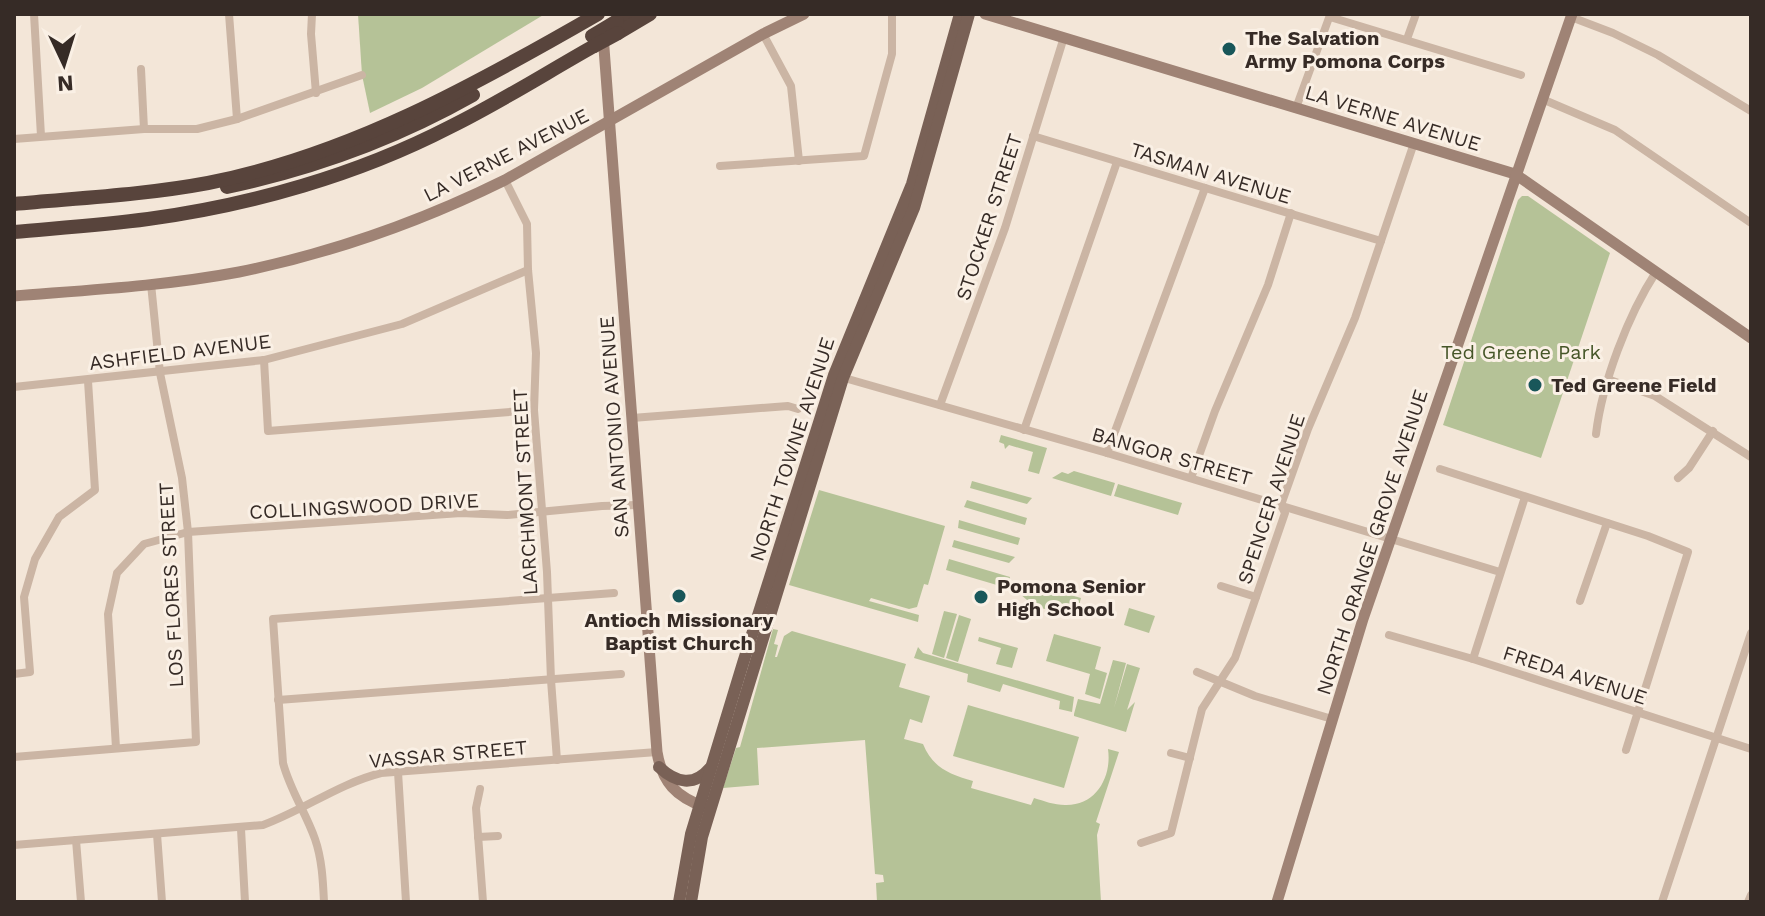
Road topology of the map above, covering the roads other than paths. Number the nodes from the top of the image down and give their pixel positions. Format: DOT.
graph roads {
  1 [pos="34,14"];
  2 [pos="229,14"];
  3 [pos="312,14"];
  4 [pos="650,14"];
  5 [pos="804,14"];
  6 [pos="892,14"];
  7 [pos="960,14"];
  8 [pos="969,14"];
  9 [pos="985,14"];
  10 [pos="1416,14"];
  11 [pos="1330,15"];
  12 [pos="1571,15"];
  13 [pos="620,20"];
  14 [pos="594,26"];
  15 [pos="763,34"];
  16 [pos="1064,37"];
  17 [pos="1407,39"];
  18 [pos="141,69"];
  19 [pos="362,75"];
  20 [pos="1521,75"];
  21 [pos="316,93"];
  22 [pos="1542,99"];
  23 [pos="1296,108"];
  24 [pos="1751,111"];
  25 [pos="237,119"];
  26 [pos="609,121"];
  27 [pos="144,129"];
  28 [pos="41,136"];
  29 [pos="1033,136"];
  30 [pos="14,139"];
  31 [pos="1414,143"];
  32 [pos="799,161"];
  33 [pos="1117,162"];
  34 [pos="720,166"];
  35 [pos="1515,174"];
  36 [pos="505,180"];
  37 [pos="1205,188"];
  38 [pos="14,204"];
  39 [pos="1291,213"];
  40 [pos="1751,223"];
  41 [pos="14,232"];
  42 [pos="1381,241"];
  43 [pos="528,270"];
  44 [pos="1656,272"];
  45 [pos="151,284"];
  46 [pos="14,296"];
  47 [pos="1751,338"];
  48 [pos="264,360"];
  49 [pos="160,373"];
  50 [pos="839,376"];
  51 [pos="1610,380"];
  52 [pos="88,381"];
  53 [pos="14,387"];
  54 [pos="940,405"];
  55 [pos="798,409"];
  56 [pos="534,410"];
  57 [pos="632,418"];
  58 [pos="1024,430"];
  59 [pos="1713,431"];
  60 [pos="1596,434"];
  61 [pos="1107,453"];
  62 [pos="1751,457"];
  63 [pos="1440,469"];
  64 [pos="1191,478"];
  65 [pos="1678,478"];
  66 [pos="1525,497"];
  67 [pos="638,505"];
  68 [pos="1281,505"];
  69 [pos="542,512"];
  70 [pos="1607,523"];
  71 [pos="188,532"];
  72 [pos="1392,538"];
  73 [pos="1500,572"];
  74 [pos="1221,586"];
  75 [pos="614,593"];
  76 [pos="19,597"];
  77 [pos="1256,597"];
  78 [pos="547,598"];
  79 [pos="1580,601"];
  80 [pos="1751,633"];
  81 [pos="1389,635"];
  82 [pos="1473,659"];
  83 [pos="1197,672"];
  84 [pos="14,674"];
  85 [pos="621,674"];
  86 [pos="551,680"];
  87 [pos="1219,682"];
  88 [pos="278,700"];
  89 [pos="1636,711"];
  90 [pos="1332,719"];
  91 [pos="1716,738"];
  92 [pos="116,748"];
  93 [pos="1751,749"];
  94 [pos="1626,750"];
  95 [pos="657,752"];
  96 [pos="1171,753"];
  97 [pos="14,757"];
  98 [pos="1190,758"];
  99 [pos="557,760"];
  100 [pos="712,765"];
  101 [pos="659,767"];
  102 [pos="398,772"];
  103 [pos="480,789"];
  104 [pos="705,807"];
  105 [pos="301,808"];
  106 [pos="241,829"];
  107 [pos="157,834"];
  108 [pos="498,836"];
  109 [pos="478,837"];
  110 [pos="76,840"];
  111 [pos="1141,843"];
  112 [pos="14,845"];
  113 [pos="1751,895"];
  114 [pos="81,902"];
  115 [pos="162,902"];
  116 [pos="245,902"];
  117 [pos="324,902"];
  118 [pos="406,902"];
  119 [pos="483,902"];
  120 [pos="679,902"];
  121 [pos="691,902"];
  122 [pos="1277,902"];
  123 [pos="1662,902"];
  124 [pos="1748,902"];
  1 -- 28 [label="street"];
  2 -- 25 [label="street"];
  3 -- 21 [label="street"];
  4 -- 13 [label="highway"];
  5 -- 15 [label="main road, LA VERNE AVENUE"];
  6 -- 32 [label="street"];
  7 -- 50 [label="main road, NORTH TOWNE AVENUE"];
  8 -- 50 [label="main road, NORTH TOWNE AVENUE"];
  9 -- 16 [label="main road, LA VERNE AVENUE"];
  10 -- 17 [label="street"];
  11 -- 17 [label="street"];
  11 -- 23 [label="street"];
  12 -- 22 [label="main road, NORTH ORANGE GROVE AVENUE"];
  12 -- 24 [label="street"];
  13 -- 14 [label="highway, bridge"];
  14 -- 26 [label="main road, SAN ANTONIO AVENUE"];
  14 -- 38 [label="highway"];
  14 -- 41 [label="highway"];
  15 -- 26 [label="main road, LA VERNE AVENUE"];
  15 -- 32 [label="street"];
  16 -- 23 [label="main road, LA VERNE AVENUE"];
  16 -- 29 [label="street, STOCKER STREET"];
  17 -- 20 [label="street"];
  18 -- 27 [label="street"];
  19 -- 21 [label="street"];
  21 -- 25 [label="street"];
  22 -- 35 [label="main road, NORTH ORANGE GROVE AVENUE"];
  22 -- 40 [label="street"];
  23 -- 31 [label="main road, LA VERNE AVENUE"];
  25 -- 27 [label="street"];
  26 -- 36 [label="main road, LA VERNE AVENUE"];
  26 -- 57 [label="main road, SAN ANTONIO AVENUE"];
  27 -- 28 [label="street"];
  28 -- 30 [label="street"];
  29 -- 33 [label="street, TASMAN AVENUE"];
  29 -- 54 [label="street, STOCKER STREET"];
  31 -- 35 [label="main road, LA VERNE AVENUE"];
  31 -- 42 [label="street, SPENCER AVENUE"];
  32 -- 34 [label="street"];
  33 -- 37 [label="street, TASMAN AVENUE"];
  33 -- 58 [label="street"];
  35 -- 44 [label="main road, LA VERNE AVENUE"];
  35 -- 72 [label="main road, NORTH ORANGE GROVE AVENUE"];
  36 -- 43 [label="street, LARCHMONT STREET"];
  36 -- 45 [label="main road, LA VERNE AVENUE"];
  37 -- 39 [label="street, TASMAN AVENUE"];
  37 -- 61 [label="street"];
  39 -- 42 [label="street, TASMAN AVENUE"];
  39 -- 64 [label="street"];
  42 -- 68 [label="street, SPENCER AVENUE"];
  43 -- 48 [label="street, ASHFIELD AVENUE"];
  43 -- 56 [label="street, LARCHMONT STREET"];
  44 -- 47 [label="main road, LA VERNE AVENUE"];
  44 -- 51 [label="street"];
  45 -- 46 [label="main road, LA VERNE AVENUE"];
  45 -- 49 [label="street, LOS FLORES STREET"];
  48 -- 49 [label="street, ASHFIELD AVENUE"];
  48 -- 56 [label="street"];
  49 -- 52 [label="street, ASHFIELD AVENUE"];
  49 -- 71 [label="street, LOS FLORES STREET"];
  50 -- 54 [label="street, BANGOR STREET"];
  50 -- 100 [label="main road, NORTH TOWNE AVENUE"];
  50 -- 104 [label="main road, NORTH TOWNE AVENUE"];
  51 -- 59 [label="street"];
  51 -- 60 [label="street"];
  52 -- 53 [label="street, ASHFIELD AVENUE"];
  52 -- 76 [label="street"];
  54 -- 58 [label="street, BANGOR STREET"];
  55 -- 57 [label="street"];
  56 -- 69 [label="street, LARCHMONT STREET"];
  57 -- 67 [label="main road, SAN ANTONIO AVENUE"];
  58 -- 61 [label="street, BANGOR STREET"];
  59 -- 62 [label="street"];
  59 -- 65 [label="street"];
  61 -- 64 [label="street, BANGOR STREET"];
  63 -- 66 [label="street"];
  64 -- 68 [label="street, BANGOR STREET"];
  66 -- 70 [label="street"];
  66 -- 73 [label="street"];
  67 -- 69 [label="street, COLLINGSWOOD DRIVE"];
  67 -- 95 [label="main road, SAN ANTONIO AVENUE"];
  68 -- 72 [label="street, BANGOR STREET"];
  68 -- 77 [label="street, SPENCER AVENUE"];
  69 -- 71 [label="street, COLLINGSWOOD DRIVE"];
  69 -- 78 [label="street, LARCHMONT STREET"];
  70 -- 79 [label="street"];
  70 -- 89 [label="street"];
  71 -- 92 [label="street, COLLINGSWOOD DRIVE"];
  71 -- 92 [label="street, LOS FLORES STREET"];
  72 -- 73 [label="street, BANGOR STREET"];
  72 -- 90 [label="main road, NORTH ORANGE GROVE AVENUE"];
  73 -- 82 [label="street"];
  74 -- 77 [label="street"];
  75 -- 78 [label="street"];
  76 -- 84 [label="street"];
  77 -- 87 [label="street, SPENCER AVENUE"];
  78 -- 86 [label="street, LARCHMONT STREET"];
  78 -- 88 [label="street"];
  80 -- 91 [label="street"];
  81 -- 82 [label="street, FREDA AVENUE"];
  82 -- 89 [label="street, FREDA AVENUE"];
  83 -- 87 [label="street"];
  85 -- 86 [label="street"];
  86 -- 88 [label="street"];
  86 -- 99 [label="street, LARCHMONT STREET"];
  87 -- 90 [label="street"];
  87 -- 98 [label="street, SPENCER AVENUE"];
  88 -- 105 [label="street"];
  89 -- 91 [label="street, FREDA AVENUE"];
  89 -- 94 [label="street"];
  90 -- 122 [label="main road, NORTH ORANGE GROVE AVENUE"];
  91 -- 93 [label="street, FREDA AVENUE"];
  91 -- 123 [label="street"];
  92 -- 97 [label="street"];
  95 -- 99 [label="street, VASSAR STREET"];
  95 -- 101 [label="main road, SAN ANTONIO AVENUE"];
  96 -- 98 [label="street"];
  98 -- 111 [label="street, SPENCER AVENUE"];
  99 -- 102 [label="street, VASSAR STREET"];
  100 -- 101 [label="main road"];
  100 -- 104 [label="main road, NORTH TOWNE AVENUE"];
  101 -- 104 [label="main road"];
  102 -- 105 [label="street, VASSAR STREET"];
  102 -- 118 [label="street"];
  103 -- 109 [label="street"];
  104 -- 120 [label="main road, NORTH TOWNE AVENUE"];
  104 -- 121 [label="main road, NORTH TOWNE AVENUE"];
  105 -- 106 [label="street, VASSAR STREET"];
  105 -- 117 [label="street"];
  106 -- 107 [label="street, VASSAR STREET"];
  106 -- 116 [label="street"];
  107 -- 110 [label="street, VASSAR STREET"];
  107 -- 115 [label="street"];
  108 -- 109 [label="street"];
  109 -- 119 [label="street"];
  110 -- 112 [label="street, VASSAR STREET"];
  110 -- 114 [label="street"];
  113 -- 124 [label="street"];
}
